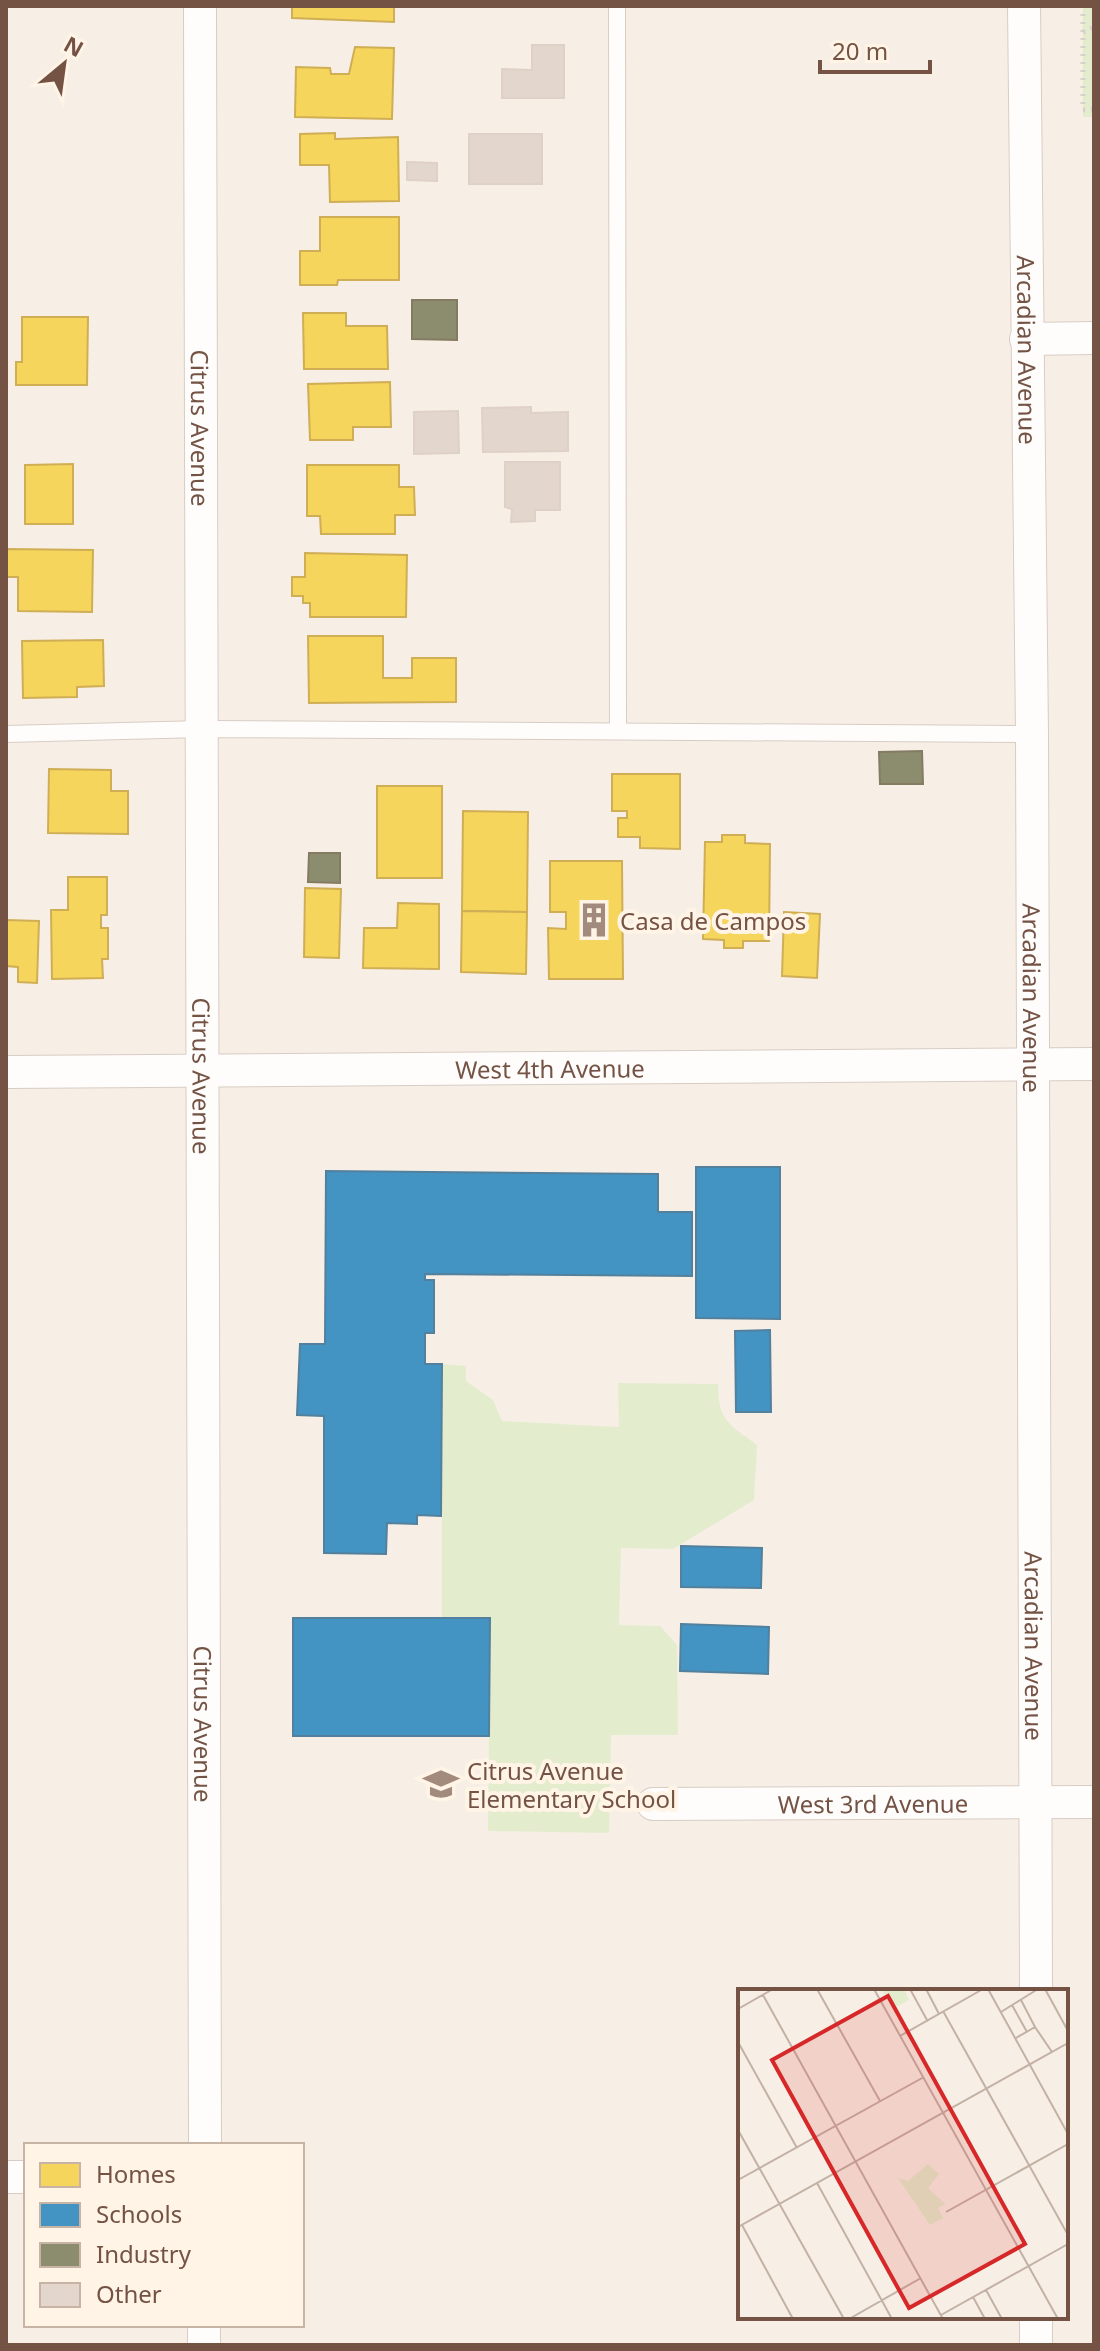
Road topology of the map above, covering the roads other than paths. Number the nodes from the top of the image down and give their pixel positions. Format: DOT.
graph roads {
  1 [pos="200,6"];
  2 [pos="617,6"];
  3 [pos="1024,6"];
  4 [pos="1094,338"];
  5 [pos="1026,339"];
  6 [pos="202,729"];
  7 [pos="618,730"];
  8 [pos="6,734"];
  9 [pos="1032,734"];
  10 [pos="1034,1064"];
  11 [pos="1094,1064"];
  12 [pos="6,1072"];
  13 [pos="205,1072"];
  14 [pos="1094,1802"];
  15 [pos="1036,1803"];
  16 [pos="653,1804"];
  17 [pos="1036,1989"];
  18 [pos="205,2143"];
  19 [pos="1036,2319"];
  20 [pos="1036,2345"];
  1 -- 6 [label="street, Citrus Avenue"];
  2 -- 7 [label="lane"];
  3 -- 5 [label="street, Arcadian Avenue"];
  4 -- 5 [label="street"];
  5 -- 9 [label="street, Arcadian Avenue"];
  6 -- 7 [label="lane"];
  6 -- 8 [label="lane"];
  6 -- 13 [label="street, Citrus Avenue"];
  7 -- 9 [label="lane"];
  9 -- 10 [label="street, Arcadian Avenue"];
  10 -- 11 [label="street, West 4th Avenue"];
  10 -- 13 [label="street, West 4th Avenue"];
  10 -- 15 [label="street, Arcadian Avenue"];
  12 -- 13 [label="street, West 4th Avenue"];
  13 -- 18 [label="street, Citrus Avenue"];
  14 -- 15 [label="street, West 3rd Avenue"];
  15 -- 16 [label="street, West 3rd Avenue"];
  15 -- 17 [label="street, Arcadian Avenue"];
  19 -- 20 [label="street"];
}
